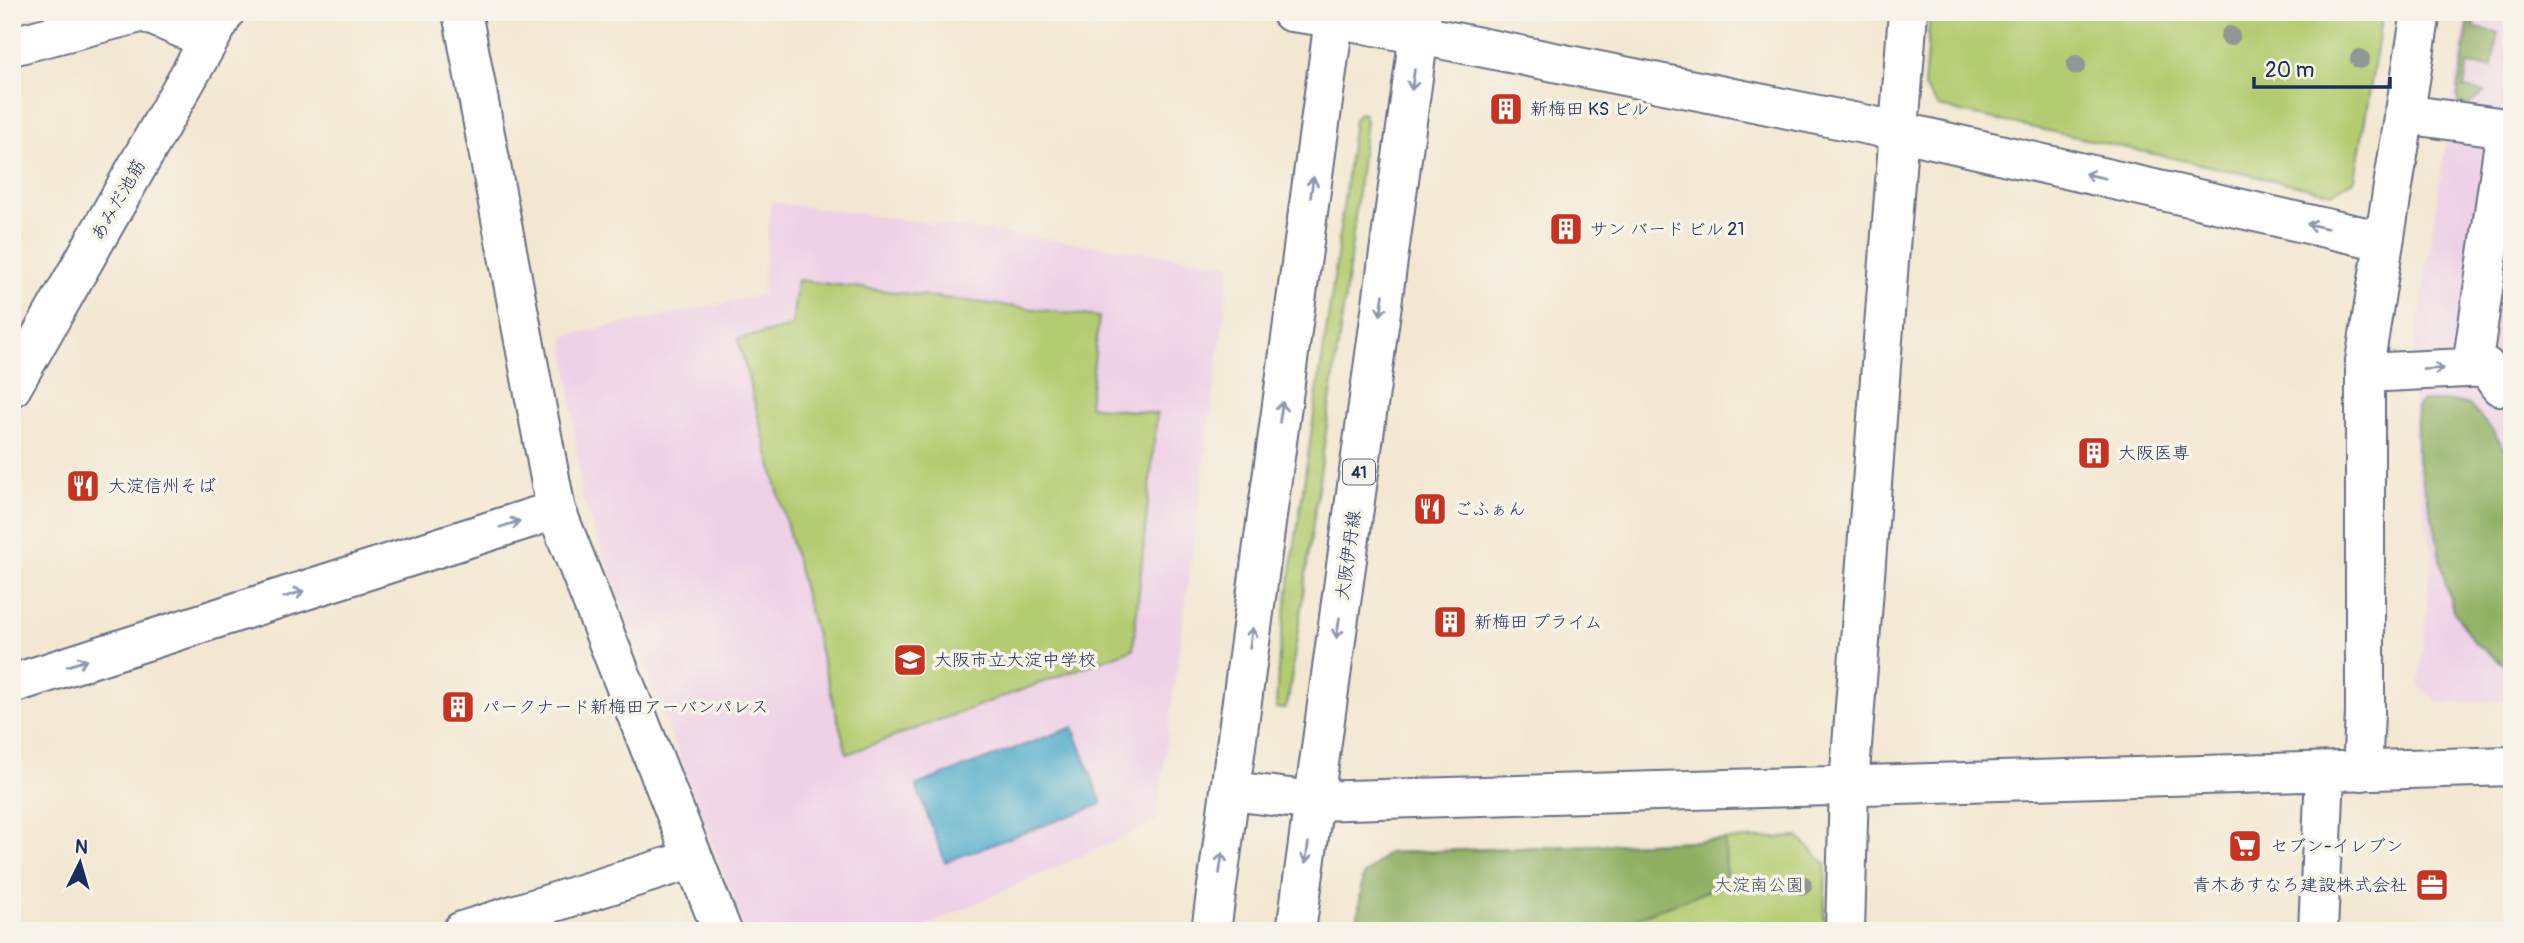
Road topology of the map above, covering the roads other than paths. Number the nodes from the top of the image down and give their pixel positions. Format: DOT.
graph roads {
  1 [pos="144,12"];
  2 [pos="462,12"];
  3 [pos="1291,12"];
  4 [pos="1908,12"];
  5 [pos="2421,12"];
  6 [pos="1336,14"];
  7 [pos="1420,23"];
  8 [pos="217,26"];
  9 [pos="12,46"];
  10 [pos="2404,114"];
  11 [pos="1898,131"];
  12 [pos="2383,242"];
  13 [pos="2365,373"];
  14 [pos="12,387"];
  15 [pos="556,510"];
  16 [pos="12,684"];
  17 [pos="2512,766"];
  18 [pos="2344,772"];
  19 [pos="1849,785"];
  20 [pos="1231,791"];
  21 [pos="1314,801"];
  22 [pos="693,859"];
  23 [pos="462,931"];
  24 [pos="722,931"];
  25 [pos="1211,931"];
  26 [pos="1296,931"];
  27 [pos="1845,931"];
  28 [pos="2318,931"];
  1 -- 8 [label="street"];
  1 -- 9 [label="street"];
  2 -- 15 [label="street"];
  3 -- 6 [label="street"];
  4 -- 11 [label="street"];
  5 -- 10 [label="street"];
  6 -- 7 [label="street"];
  20 -- 6 [label="street, one-way"];
  7 -- 11 [label="street"];
  7 -- 21 [label="street, 大阪伊丹線 / 41, one-way"];
  8 -- 14 [label="street, あみだ池筋"];
  10 -- 12 [label="street"];
  13 -- 10 [label="street, one-way"];
  12 -- 11 [label="street, one-way"];
  11 -- 19 [label="street"];
  12 -- 13 [label="street"];
  13 -- 18 [label="street"];
  16 -- 15 [label="street, one-way"];
  15 -- 22 [label="street"];
  17 -- 18 [label="street"];
  18 -- 19 [label="street"];
  18 -- 28 [label="street"];
  19 -- 21 [label="street"];
  19 -- 27 [label="street"];
  20 -- 21 [label="street"];
  25 -- 20 [label="street, one-way"];
  21 -- 26 [label="street, 大阪伊丹線 / 41, one-way"];
  22 -- 23 [label="street"];
  22 -- 24 [label="street"];
}
